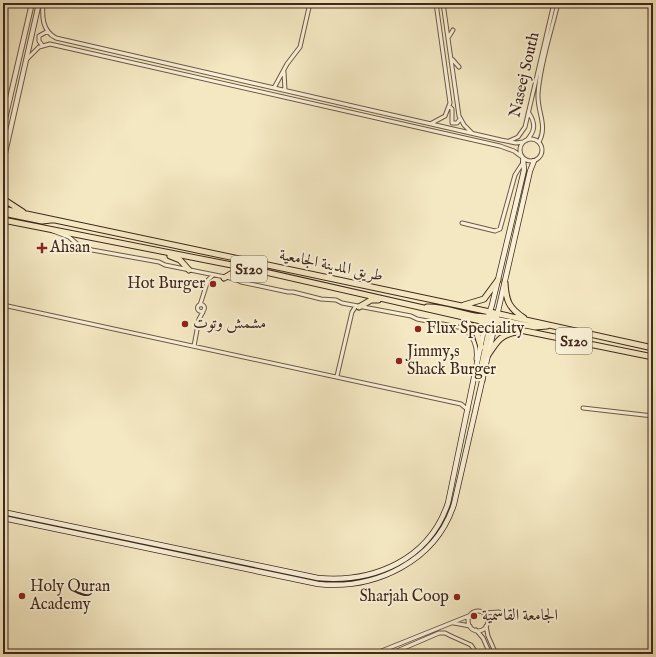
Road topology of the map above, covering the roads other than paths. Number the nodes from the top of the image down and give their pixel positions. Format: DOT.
graph roads {
  1 [pos="32,3"];
  2 [pos="39,3"];
  3 [pos="44,3"];
  4 [pos="310,3"];
  5 [pos="436,3"];
  6 [pos="443,3"];
  7 [pos="554,3"];
  8 [pos="558,3"];
  9 [pos="453,30"];
  10 [pos="48,31"];
  11 [pos="448,38"];
  12 [pos="42,45"];
  13 [pos="451,58"];
  14 [pos="26,60"];
  15 [pos="459,67"];
  16 [pos="284,69"];
  17 [pos="274,88"];
  18 [pos="285,90"];
  19 [pos="450,106"];
  20 [pos="529,113"];
  21 [pos="399,116"];
  22 [pos="460,119"];
  23 [pos="397,122"];
  24 [pos="430,124"];
  25 [pos="3,128"];
  26 [pos="473,134"];
  27 [pos="525,141"];
  28 [pos="506,142"];
  29 [pos="539,142"];
  30 [pos="523,159"];
  31 [pos="534,161"];
  32 [pos="3,162"];
  33 [pos="3,199"];
  34 [pos="3,208"];
  35 [pos="24,212"];
  36 [pos="3,213"];
  37 [pos="3,220"];
  38 [pos="52,220"];
  39 [pos="12,222"];
  40 [pos="462,223"];
  41 [pos="3,225"];
  42 [pos="52,230"];
  43 [pos="164,252"];
  44 [pos="252,269"];
  45 [pos="188,270"];
  46 [pos="204,274"];
  47 [pos="213,275"];
  48 [pos="224,278"];
  49 [pos="498,280"];
  50 [pos="207,283"];
  51 [pos="505,283"];
  52 [pos="385,299"];
  53 [pos="348,304"];
  54 [pos="3,305"];
  55 [pos="202,306"];
  56 [pos="358,306"];
  57 [pos="460,306"];
  58 [pos="423,308"];
  59 [pos="198,311"];
  60 [pos="203,312"];
  61 [pos="351,314"];
  62 [pos="462,317"];
  63 [pos="492,318"];
  64 [pos="199,319"];
  65 [pos="527,320"];
  66 [pos="549,326"];
  67 [pos="525,332"];
  68 [pos="194,346"];
  69 [pos="481,347"];
  70 [pos="653,348"];
  71 [pos="488,354"];
  72 [pos="653,357"];
  73 [pos="476,370"];
  74 [pos="336,376"];
  75 [pos="482,380"];
  76 [pos="471,399"];
  77 [pos="461,404"];
  78 [pos="583,408"];
  79 [pos="469,411"];
  80 [pos="653,416"];
  81 [pos="3,512"];
  82 [pos="3,518"];
  83 [pos="483,613"];
  84 [pos="471,615"];
  85 [pos="450,623"];
  86 [pos="487,625"];
  87 [pos="471,627"];
  88 [pos="476,630"];
  89 [pos="374,654"];
  90 [pos="390,654"];
  91 [pos="477,654"];
  92 [pos="490,654"];
  93 [pos="496,654"];
  1 -- 25 [label="street"];
  2 -- 14 [label="street"];
  3 -- 10 [label="street"];
  4 -- 16 [label="street"];
  5 -- 19 [label="street"];
  6 -- 11 [label="street"];
  7 -- 20 [label="street, Naseej South"];
  8 -- 29 [label="street"];
  9 -- 11 [label="street"];
  10 -- 12 [label="street"];
  10 -- 17 [label="street"];
  11 -- 13 [label="street"];
  12 -- 14 [label="street"];
  12 -- 23 [label="street"];
  13 -- 15 [label="street"];
  13 -- 22 [label="street"];
  14 -- 32 [label="street"];
  16 -- 17 [label="street"];
  16 -- 18 [label="street"];
  17 -- 18 [label="street"];
  18 -- 21 [label="street"];
  19 -- 22 [label="street"];
  19 -- 24 [label="street"];
  20 -- 27 [label="street"];
  20 -- 28 [label="street, Naseej South"];
  21 -- 23 [label="street"];
  21 -- 24 [label="street"];
  22 -- 26 [label="street"];
  23 -- 30 [label="street"];
  24 -- 26 [label="street"];
  26 -- 28 [label="street"];
  27 -- 28 [label="street"];
  27 -- 29 [label="street"];
  27 -- 30 [label="street"];
  29 -- 31 [label="street"];
  30 -- 31 [label="street"];
  30 -- 40 [label="street"];
  30 -- 49 [label="main road"];
  31 -- 51 [label="main road"];
  33 -- 35 [label="main road"];
  34 -- 35 [label="main road, طريق المدينة الجامعية / S120"];
  35 -- 38 [label="main road, طريق المدينة الجامعية / S120"];
  36 -- 38 [label="main road"];
  37 -- 39 [label="main road, طريق المدينة الجامعية"];
  38 -- 57 [label="main road, طريق المدينة الجامعية / S120"];
  39 -- 41 [label="main road"];
  39 -- 42 [label="main road, طريق المدينة الجامعية / S120"];
  42 -- 43 [label="main road, طريق المدينة الجامعية / S120"];
  42 -- 45 [label="street"];
  43 -- 44 [label="main road, طريق المدينة الجامعية / S120"];
  43 -- 45 [label="main road"];
  44 -- 48 [label="main road"];
  44 -- 52 [label="main road, طريق المدينة الجامعية / S120"];
  45 -- 46 [label="street"];
  46 -- 47 [label="street"];
  46 -- 50 [label="street"];
  47 -- 48 [label="street"];
  47 -- 50 [label="street"];
  48 -- 53 [label="street"];
  49 -- 57 [label="main road"];
  49 -- 63 [label="main road"];
  50 -- 55 [label="street"];
  51 -- 63 [label="main road"];
  51 -- 65 [label="main road"];
  52 -- 56 [label="main road"];
  52 -- 58 [label="main road, طريق المدينة الجامعية / S120"];
  53 -- 56 [label="street"];
  53 -- 61 [label="street"];
  54 -- 68 [label="street"];
  55 -- 59 [label="street"];
  55 -- 60 [label="street"];
  56 -- 61 [label="street"];
  56 -- 73 [label="street"];
  57 -- 63 [label="main road, طريق المدينة الجامعية / S120"];
  58 -- 62 [label="main road, طريق المدينة الجامعية / S120"];
  58 -- 63 [label="main road"];
  59 -- 60 [label="street"];
  59 -- 64 [label="street"];
  60 -- 64 [label="street"];
  61 -- 74 [label="street"];
  62 -- 63 [label="main road, طريق المدينة الجامعية / S120"];
  62 -- 69 [label="main road"];
  63 -- 65 [label="main road, طريق المدينة الجامعية / S120"];
  63 -- 66 [label="main road"];
  63 -- 67 [label="main road, طريق المدينة الجامعية / S120"];
  63 -- 69 [label="main road"];
  63 -- 71 [label="main road"];
  63 -- 75 [label="main road"];
  64 -- 68 [label="street"];
  65 -- 66 [label="main road, طريق المدينة الجامعية / S120"];
  66 -- 70 [label="main road, طريق المدينة الجامعية / S120"];
  67 -- 71 [label="main road"];
  67 -- 72 [label="main road, طريق المدينة الجامعية / S120"];
  68 -- 74 [label="street"];
  69 -- 73 [label="main road"];
  71 -- 75 [label="main road"];
  73 -- 76 [label="main road"];
  74 -- 77 [label="street"];
  75 -- 82 [label="main road"];
  76 -- 77 [label="street"];
  76 -- 79 [label="main road"];
  77 -- 79 [label="street"];
  78 -- 80 [label="street"];
  79 -- 81 [label="main road"];
  83 -- 84 [label="street"];
  83 -- 86 [label="street"];
  83 -- 86 [label="street"];
  84 -- 85 [label="street"];
  84 -- 87 [label="street"];
  85 -- 87 [label="street"];
  85 -- 89 [label="street"];
  86 -- 88 [label="street"];
  86 -- 93 [label="street"];
  87 -- 88 [label="street"];
  88 -- 92 [label="street"];
  90 -- 91 [label="street"];
}
